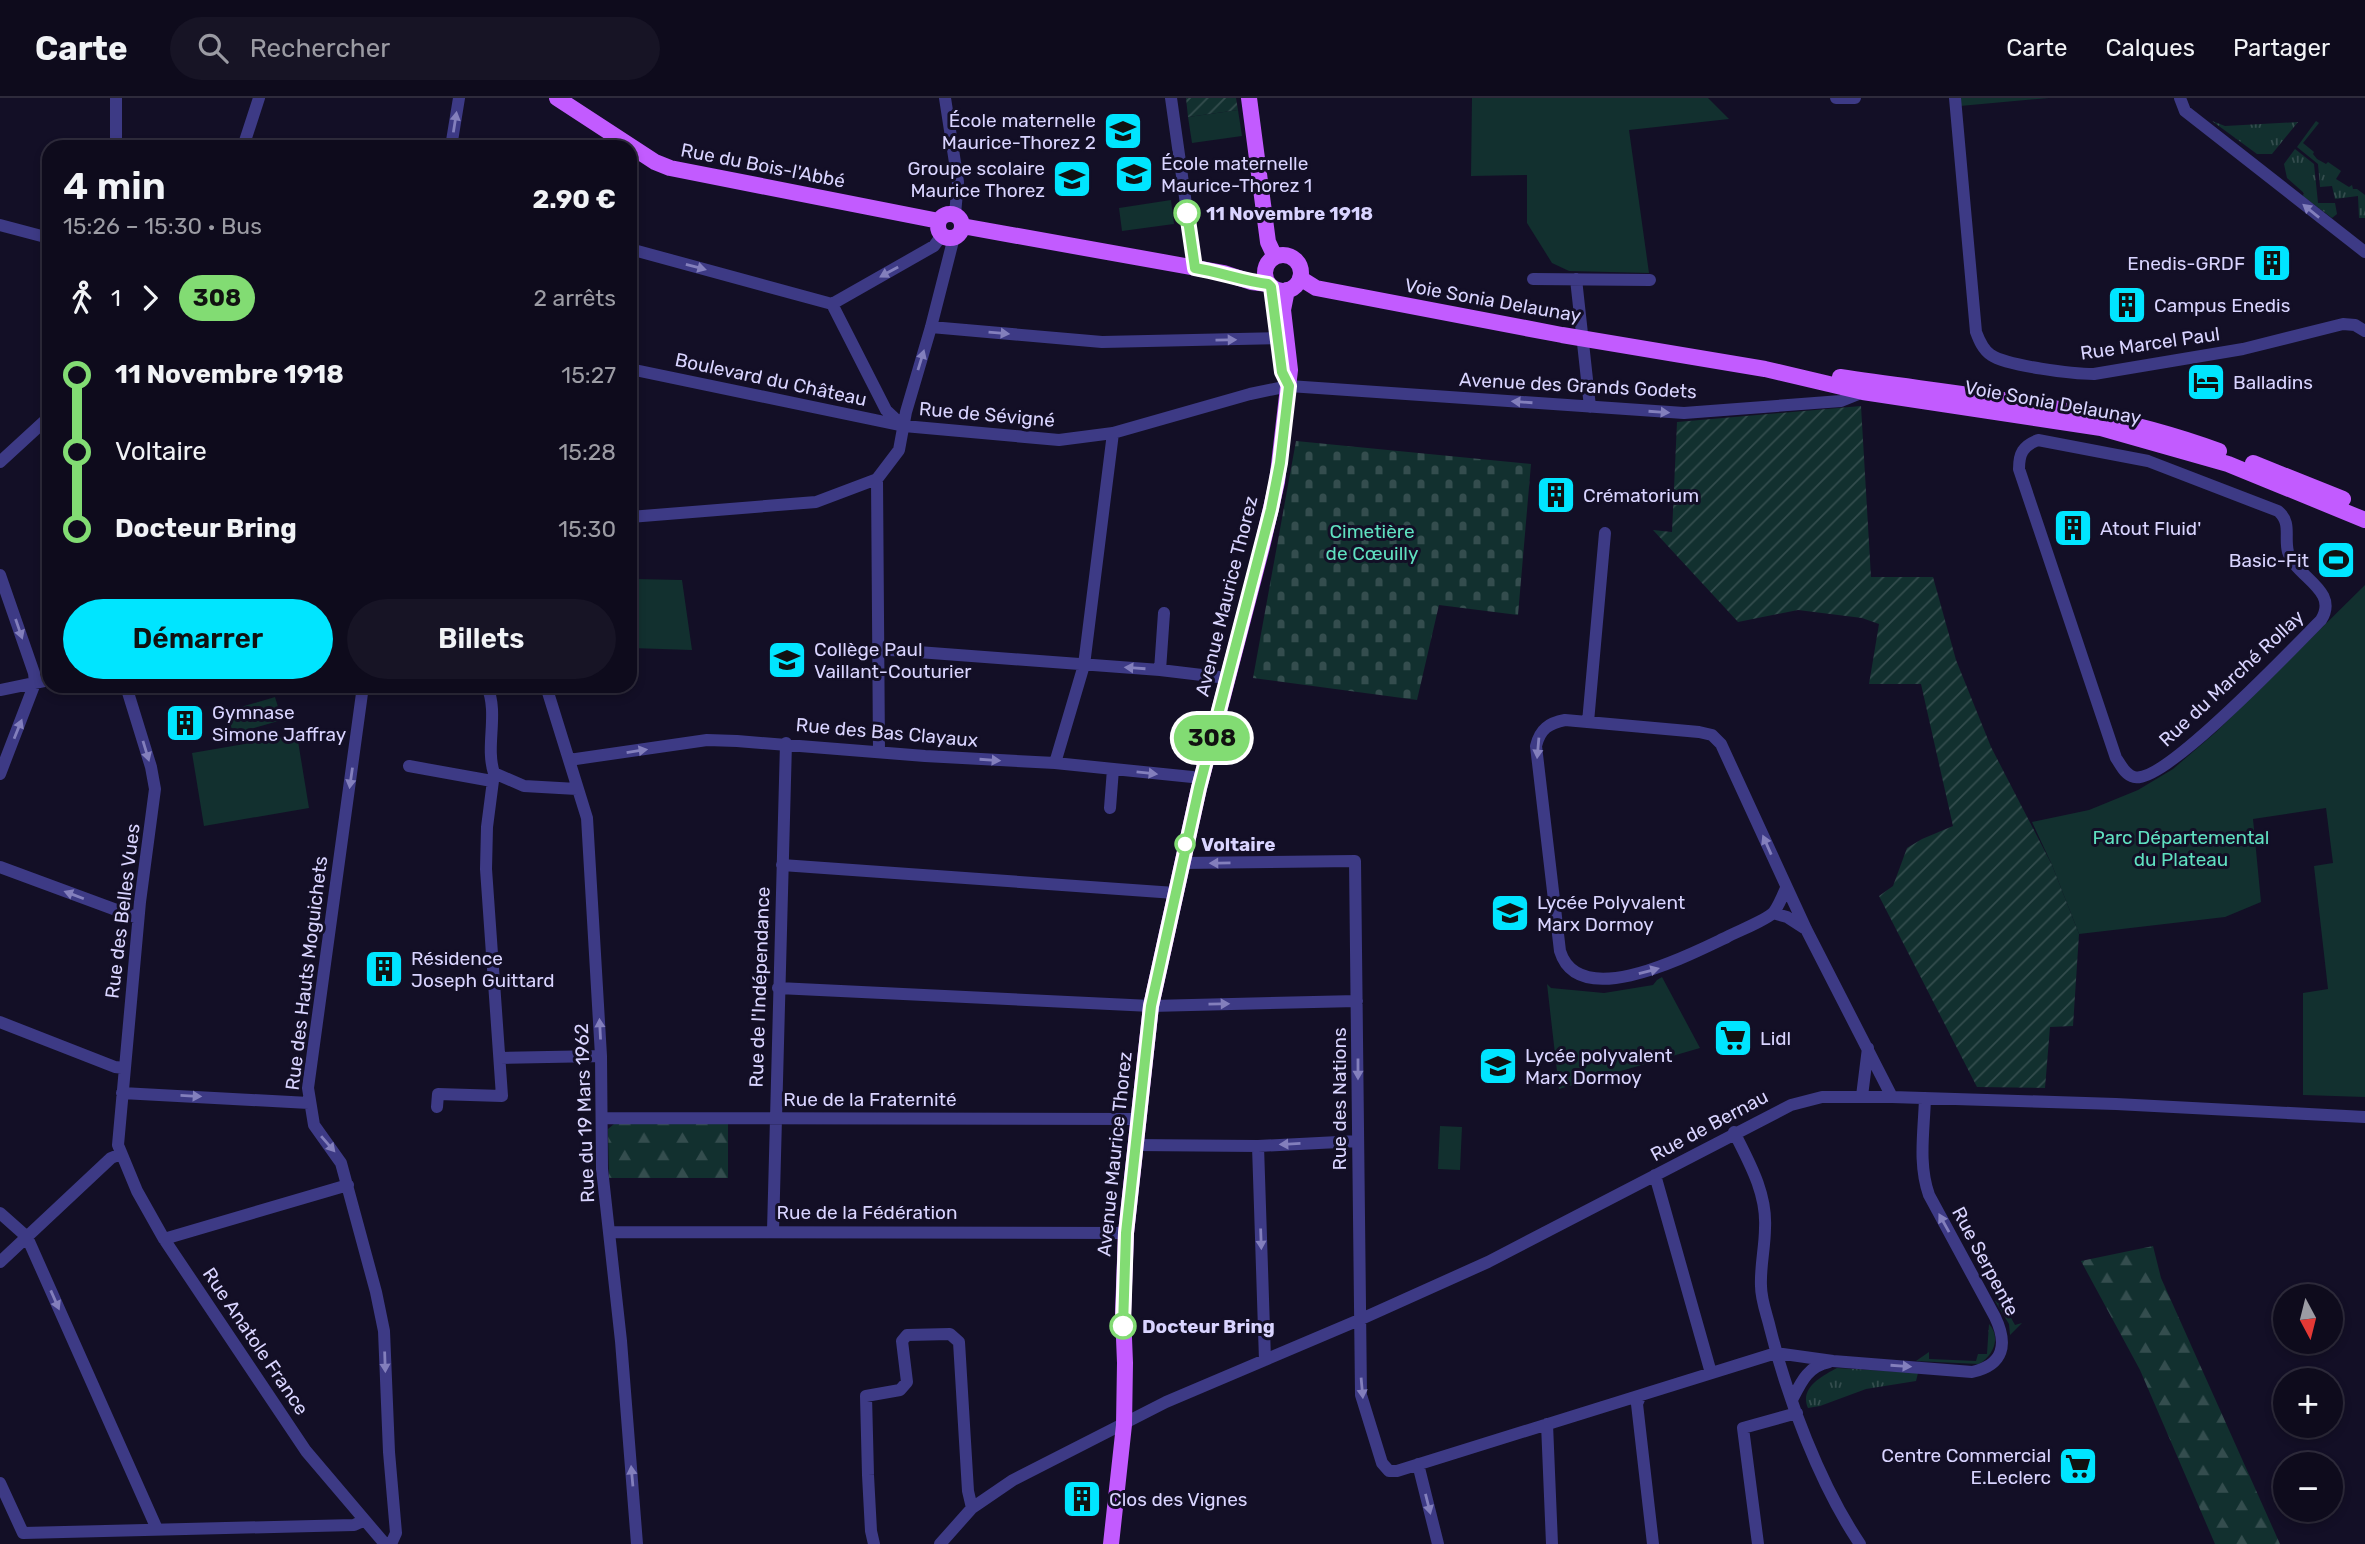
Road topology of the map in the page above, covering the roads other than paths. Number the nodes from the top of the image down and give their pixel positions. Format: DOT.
graph roads {
  1 [pos="116,98"];
  2 [pos="259,98"];
  3 [pos="458,98"];
  4 [pos="556,98"];
  5 [pos="945,98"];
  6 [pos="1171,98"];
  7 [pos="1249,98"];
  8 [pos="1836,98"];
  9 [pos="1855,98"];
  10 [pos="1955,98"];
  11 [pos="2180,98"];
  12 [pos="116,140"];
  13 [pos="245,140"];
  14 [pos="452,140"];
  15 [pos="621,140"];
  16 [pos="637,150"];
  17 [pos="0,225"];
  18 [pos="950,227"];
  19 [pos="42,236"];
  20 [pos="637,251"];
  21 [pos="2365,252"];
  22 [pos="1195,268"];
  23 [pos="1273,278"];
  24 [pos="1300,278"];
  25 [pos="1533,279"];
  26 [pos="1576,279"];
  27 [pos="1650,279"];
  28 [pos="832,304"];
  29 [pos="931,327"];
  30 [pos="2364,328"];
  31 [pos="1582,337"];
  32 [pos="1278,338"];
  33 [pos="637,370"];
  34 [pos="1289,386"];
  35 [pos="1867,387"];
  36 [pos="1590,407"];
  37 [pos="42,423"];
  38 [pos="904,426"];
  39 [pos="1113,432"];
  40 [pos="2164,440"];
  41 [pos="2147,461"];
  42 [pos="0,462"];
  43 [pos="2165,467"];
  44 [pos="877,479"];
  45 [pos="2365,508"];
  46 [pos="637,516"];
  47 [pos="2365,520"];
  48 [pos="1605,533"];
  49 [pos="0,575"];
  50 [pos="1164,613"];
  51 [pos="878,649"];
  52 [pos="1084,665"];
  53 [pos="1160,670"];
  54 [pos="1227,678"];
  55 [pos="42,682"];
  56 [pos="35,683"];
  57 [pos="0,690"];
  58 [pos="128,693"];
  59 [pos="362,693"];
  60 [pos="488,693"];
  61 [pos="549,693"];
  62 [pos="1588,722"];
  63 [pos="786,743"];
  64 [pos="879,751"];
  65 [pos="569,760"];
  66 [pos="1055,763"];
  67 [pos="409,766"];
  68 [pos="1113,769"];
  69 [pos="0,774"];
  70 [pos="493,777"];
  71 [pos="1202,778"];
  72 [pos="577,789"];
  73 [pos="1110,808"];
  74 [pos="1181,863"];
  75 [pos="782,865"];
  76 [pos="0,867"];
  77 [pos="1786,888"];
  78 [pos="1175,892"];
  79 [pos="1773,914"];
  80 [pos="138,918"];
  81 [pos="1806,929"];
  82 [pos="778,988"];
  83 [pos="1357,1001"];
  84 [pos="1151,1006"];
  85 [pos="0,1022"];
  86 [pos="1868,1048"];
  87 [pos="601,1056"];
  88 [pos="500,1058"];
  89 [pos="124,1068"];
  90 [pos="122,1093"];
  91 [pos="1863,1096"];
  92 [pos="1892,1097"];
  93 [pos="1925,1098"];
  94 [pos="309,1103"];
  95 [pos="437,1107"];
  96 [pos="2365,1117"];
  97 [pos="603,1118"];
  98 [pos="775,1118"];
  99 [pos="1137,1119"];
  100 [pos="1734,1132"];
  101 [pos="1358,1141"];
  102 [pos="1135,1145"];
  103 [pos="1258,1146"];
  104 [pos="120,1149"];
  105 [pos="1655,1175"];
  106 [pos="348,1185"];
  107 [pos="0,1213"];
  108 [pos="773,1231"];
  109 [pos="609,1232"];
  110 [pos="1126,1233"];
  111 [pos="27,1237"];
  112 [pos="164,1239"];
  113 [pos="0,1262"];
  114 [pos="1359,1320"];
  115 [pos="1776,1353"];
  116 [pos="1265,1360"];
  117 [pos="1833,1361"];
  118 [pos="1711,1373"];
  119 [pos="1640,1397"];
  120 [pos="1792,1399"];
  121 [pos="1797,1413"];
  122 [pos="1547,1424"];
  123 [pos="1121,1427"];
  124 [pos="1418,1464"];
  125 [pos="0,1483"];
  126 [pos="972,1508"];
  127 [pos="363,1521"];
  128 [pos="157,1529"];
  129 [pos="385,1544"];
  130 [pos="391,1544"];
  131 [pos="637,1544"];
  132 [pos="874,1544"];
  133 [pos="940,1544"];
  134 [pos="1111,1544"];
  135 [pos="1438,1544"];
  136 [pos="1552,1544"];
  137 [pos="1653,1544"];
  138 [pos="1758,1544"];
  139 [pos="1860,1544"];
  1 -- 12 [label="street"];
  2 -- 13 [label="street"];
  14 -- 3 [label="street, one-way"];
  4 -- 15 [label="main road, Rue du Bois-l'Abbé"];
  5 -- 18 [label="street"];
  6 -- 22 [label="street"];
  7 -- 23 [label="main road, Avenue Maurice Thorez"];
  8 -- 9 [label="street"];
  10 -- 30 [label="street, Rue Marcel Paul"];
  21 -- 11 [label="street, one-way"];
  16 -- 18 [label="main road, Rue du Bois-l'Abbé"];
  17 -- 19 [label="street"];
  18 -- 22 [label="main road, Rue du Bois-l'Abbé"];
  18 -- 28 [label="street, one-way"];
  18 -- 29 [label="street"];
  20 -- 28 [label="street, one-way"];
  22 -- 23 [label="main road, Rue du Bois-l'Abbé"];
  23 -- 24 [label="main road"];
  23 -- 24 [label="main road"];
  23 -- 32 [label="main road, Avenue Maurice Thorez"];
  23 -- 34 [label="main road, Avenue Maurice Thorez"];
  24 -- 31 [label="main road, Voie Sonia Delaunay"];
  25 -- 26 [label="street"];
  26 -- 27 [label="street"];
  26 -- 31 [label="street"];
  28 -- 38 [label="street"];
  29 -- 32 [label="street, one-way"];
  38 -- 29 [label="street, one-way"];
  31 -- 35 [label="main road, Voie Sonia Delaunay"];
  31 -- 36 [label="street"];
  32 -- 34 [label="main road, Avenue Maurice Thorez"];
  33 -- 38 [label="street, Boulevard du Château"];
  36 -- 34 [label="street, Avenue des Grands Godets, one-way"];
  34 -- 39 [label="street, Rue de Sévigné"];
  34 -- 54 [label="main road, Avenue Maurice Thorez"];
  36 -- 35 [label="street, Avenue des Grands Godets, one-way"];
  35 -- 40 [label="main road, Voie Sonia Delaunay"];
  37 -- 42 [label="street"];
  38 -- 39 [label="street, Rue de Sévigné"];
  38 -- 44 [label="street, Rue de Sévigné"];
  39 -- 52 [label="street"];
  40 -- 41 [label="street"];
  40 -- 43 [label="street"];
  40 -- 45 [label="main road, Voie Sonia Delaunay"];
  40 -- 47 [label="main road, Voie Sonia Delaunay"];
  41 -- 43 [label="street, Rue du Marché Rollay"];
  41 -- 43 [label="street, Rue du Marché Rollay"];
  44 -- 46 [label="street"];
  44 -- 51 [label="street"];
  48 -- 62 [label="street"];
  49 -- 56 [label="street, one-way"];
  50 -- 53 [label="street"];
  51 -- 52 [label="street"];
  51 -- 64 [label="street"];
  53 -- 52 [label="street, one-way"];
  52 -- 66 [label="street"];
  53 -- 54 [label="street"];
  54 -- 71 [label="main road, Avenue Maurice Thorez"];
  55 -- 56 [label="street"];
  56 -- 57 [label="street"];
  69 -- 56 [label="street, one-way"];
  58 -- 80 [label="street, Rue des Belles Vues, one-way"];
  59 -- 94 [label="street, Rue des Hauts Moguichets, one-way"];
  60 -- 70 [label="street"];
  61 -- 65 [label="street, Rue du 19 Mars 1962"];
  77 -- 62 [label="street, one-way"];
  62 -- 79 [label="street, one-way"];
  63 -- 64 [label="street, Rue des Bas Clayaux"];
  65 -- 63 [label="street, Rue des Bas Clayaux, one-way"];
  63 -- 75 [label="street, Rue de l'Indépendance"];
  64 -- 66 [label="street, Rue des Bas Clayaux, one-way"];
  65 -- 72 [label="street, Rue du 19 Mars 1962"];
  66 -- 68 [label="street, Rue des Bas Clayaux"];
  67 -- 70 [label="street"];
  68 -- 71 [label="street, Rue des Bas Clayaux, one-way"];
  68 -- 73 [label="street"];
  70 -- 72 [label="street"];
  70 -- 88 [label="street"];
  71 -- 74 [label="main road, Avenue Maurice Thorez"];
  87 -- 72 [label="street, Rue du 19 Mars 1962, one-way"];
  74 -- 78 [label="main road, Avenue Maurice Thorez"];
  83 -- 74 [label="street, Rue des Nations, one-way"];
  75 -- 78 [label="street"];
  75 -- 82 [label="street, Rue de l'Indépendance"];
  80 -- 76 [label="street, one-way"];
  77 -- 79 [label="street"];
  77 -- 81 [label="street"];
  78 -- 84 [label="main road, Avenue Maurice Thorez"];
  79 -- 81 [label="street"];
  80 -- 89 [label="street, Rue des Belles Vues"];
  81 -- 86 [label="street"];
  82 -- 84 [label="street"];
  82 -- 98 [label="street, Rue de l'Indépendance"];
  84 -- 83 [label="street, one-way"];
  83 -- 101 [label="street, Rue des Nations, one-way"];
  84 -- 99 [label="main road, Avenue Maurice Thorez"];
  85 -- 89 [label="street"];
  86 -- 91 [label="street"];
  86 -- 92 [label="street"];
  87 -- 88 [label="street"];
  87 -- 97 [label="street, Rue du 19 Mars 1962"];
  88 -- 95 [label="street"];
  89 -- 90 [label="street, Rue des Belles Vues"];
  90 -- 94 [label="street, one-way"];
  90 -- 104 [label="street, Rue des Belles Vues"];
  91 -- 92 [label="street, Rue de Bernau"];
  91 -- 100 [label="street, Rue de Bernau"];
  92 -- 93 [label="street, Rue de Bernau"];
  93 -- 96 [label="street, Rue de Bernau"];
  117 -- 93 [label="street, Rue Serpente, one-way"];
  94 -- 106 [label="street, Rue des Hauts Moguichets, one-way"];
  97 -- 98 [label="street, Rue de la Fraternité"];
  97 -- 109 [label="street, Rue du 19 Mars 1962"];
  98 -- 99 [label="street, Rue de la Fraternité"];
  98 -- 108 [label="street, Rue de l'Indépendance"];
  99 -- 102 [label="main road, Avenue Maurice Thorez"];
  100 -- 105 [label="street, Rue de Bernau"];
  100 -- 115 [label="street"];
  101 -- 103 [label="street, one-way"];
  101 -- 114 [label="street, Rue des Nations"];
  102 -- 103 [label="street"];
  102 -- 110 [label="main road, Avenue Maurice Thorez"];
  103 -- 116 [label="street, one-way"];
  104 -- 111 [label="street"];
  104 -- 112 [label="street, Rue Anatole France"];
  105 -- 114 [label="street, Rue de Bernau"];
  105 -- 118 [label="street"];
  106 -- 112 [label="street"];
  106 -- 130 [label="street, Rue des Hauts Moguichets, one-way"];
  107 -- 111 [label="street"];
  108 -- 109 [label="street, Rue de la Fédération"];
  108 -- 110 [label="street, Rue de la Fédération"];
  131 -- 109 [label="street, Rue du 19 Mars 1962, one-way"];
  110 -- 123 [label="main road, Avenue Maurice Thorez"];
  111 -- 113 [label="street"];
  111 -- 128 [label="street, one-way"];
  112 -- 127 [label="street, Rue Anatole France"];
  114 -- 116 [label="street, Rue de Bernau"];
  114 -- 124 [label="street, Rue des Nations, one-way"];
  115 -- 117 [label="street, Rue Serpente"];
  115 -- 118 [label="street"];
  115 -- 120 [label="street"];
  116 -- 123 [label="street, Rue de Bernau"];
  117 -- 120 [label="street"];
  118 -- 119 [label="street"];
  119 -- 122 [label="street"];
  119 -- 137 [label="street"];
  120 -- 121 [label="street"];
  121 -- 138 [label="street"];
  121 -- 139 [label="street"];
  122 -- 124 [label="street"];
  122 -- 136 [label="street"];
  123 -- 126 [label="street, Rue de Bernau"];
  123 -- 134 [label="main road, Avenue Maurice Thorez"];
  124 -- 135 [label="street, one-way"];
  125 -- 128 [label="street"];
  126 -- 132 [label="street"];
  126 -- 133 [label="street, Rue de Bernau"];
  127 -- 128 [label="street"];
  127 -- 129 [label="street, Rue Anatole France"];
}
